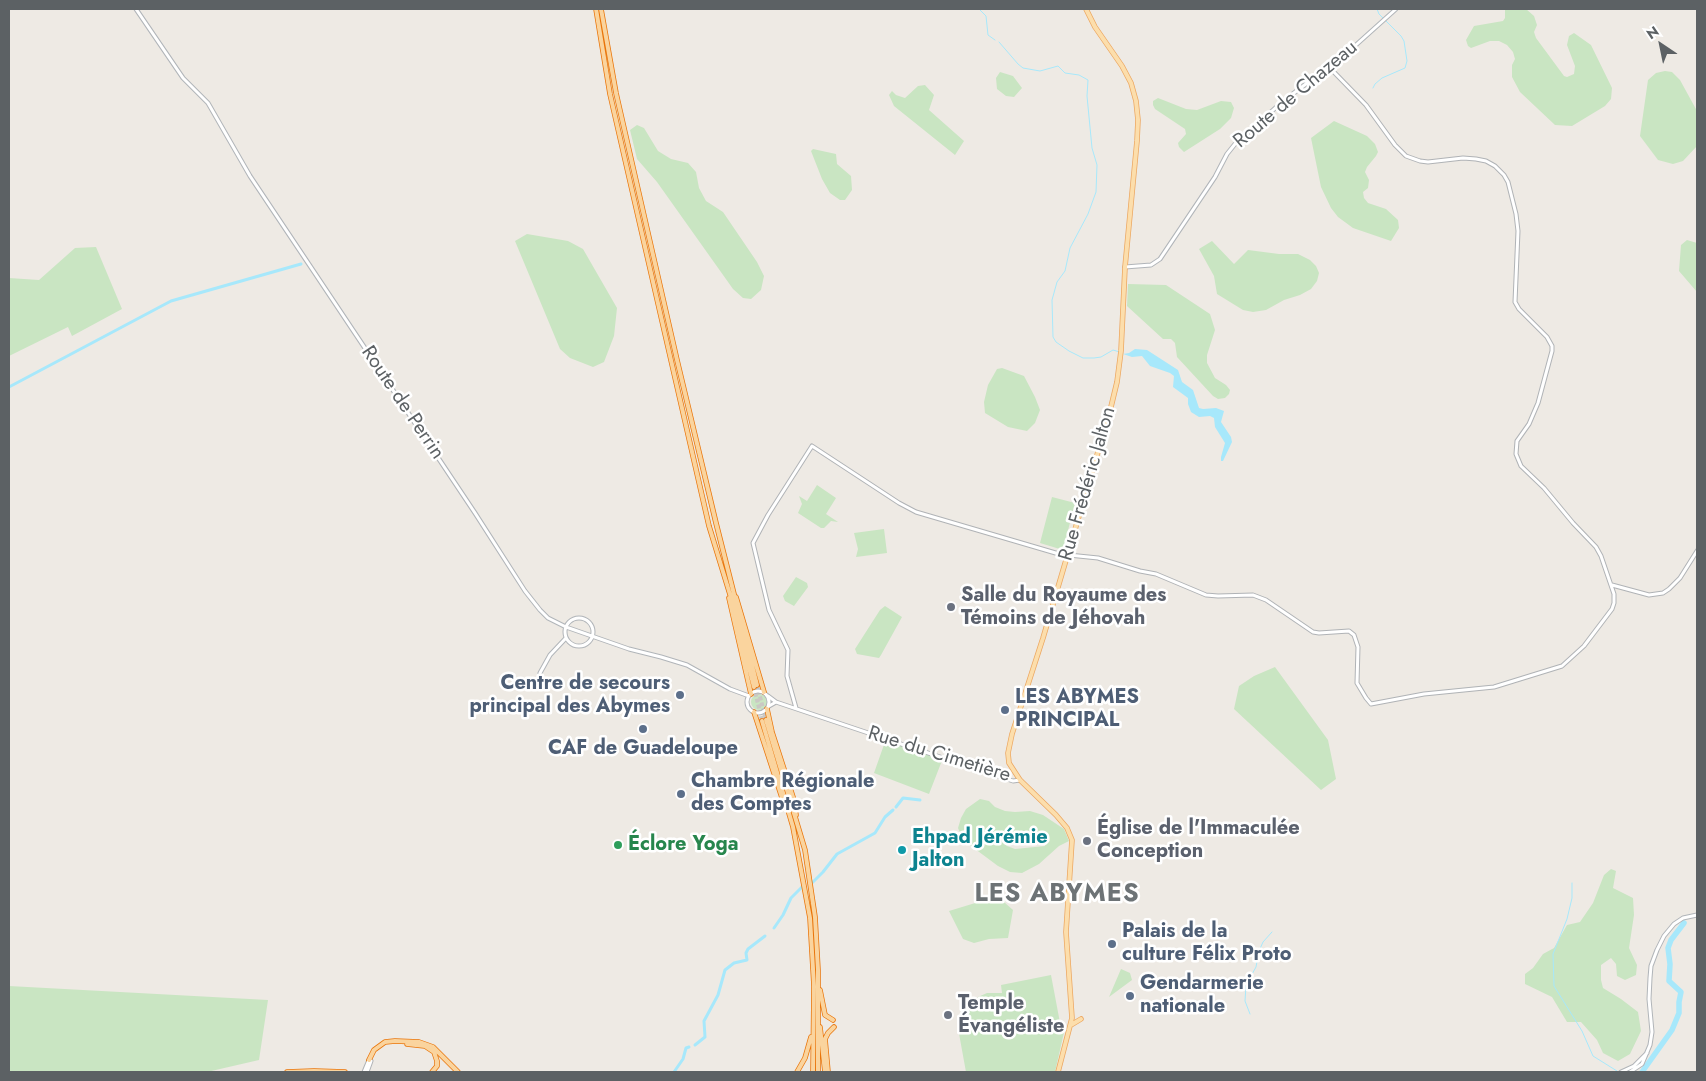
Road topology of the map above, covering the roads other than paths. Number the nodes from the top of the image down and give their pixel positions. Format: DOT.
graph roads {
  1 [pos="136,9"];
  2 [pos="596,9"];
  3 [pos="601,9"];
  4 [pos="1086,9"];
  5 [pos="1396,9"];
  6 [pos="1329,67"];
  7 [pos="1125,267"];
  8 [pos="1697,551"];
  9 [pos="1068,554"];
  10 [pos="728,571"];
  11 [pos="723,574"];
  12 [pos="1612,585"];
  13 [pos="1619,587"];
  14 [pos="1614,594"];
  15 [pos="566,627"];
  16 [pos="592,636"];
  17 [pos="566,638"];
  18 [pos="571,644"];
  19 [pos="554,650"];
  20 [pos="540,673"];
  21 [pos="764,692"];
  22 [pos="750,695"];
  23 [pos="768,696"];
  24 [pos="776,702"];
  25 [pos="768,707"];
  26 [pos="796,708"];
  27 [pos="754,712"];
  28 [pos="1020,780"];
  29 [pos="790,818"];
  30 [pos="796,818"];
  31 [pos="1697,915"];
  32 [pos="818,970"];
  33 [pos="819,987"];
  34 [pos="1081,1019"];
  35 [pos="833,1020"];
  36 [pos="1071,1025"];
  37 [pos="834,1027"];
  38 [pos="812,1032"];
  39 [pos="1647,1053"];
  40 [pos="370,1060"];
  41 [pos="288,1072"];
  42 [pos="345,1072"];
  43 [pos="365,1072"];
  44 [pos="432,1072"];
  45 [pos="458,1072"];
  46 [pos="797,1072"];
  47 [pos="814,1072"];
  48 [pos="818,1072"];
  49 [pos="827,1072"];
  50 [pos="1058,1072"];
  51 [pos="1621,1072"];
  52 [pos="1630,1072"];
  1 -- 15 [label="street, Route de Perrin"];
  2 -- 11 [label="highway"];
  3 -- 10 [label="highway"];
  4 -- 7 [label="main road, Rue Frédéric Jalton"];
  5 -- 6 [label="street, Route de Chazeau"];
  6 -- 7 [label="street, Route de Chazeau"];
  6 -- 12 [label="street"];
  7 -- 9 [label="main road, Rue Frédéric Jalton"];
  8 -- 13 [label="street"];
  9 -- 14 [label="street"];
  9 -- 26 [label="street"];
  9 -- 28 [label="main road, Rue Frédéric Jalton"];
  10 -- 11 [label="highway"];
  10 -- 21 [label="highway"];
  11 -- 22 [label="highway"];
  12 -- 13 [label="street"];
  12 -- 14 [label="street"];
  13 -- 14 [label="street"];
  15 -- 16 [label="street, Route de Perrin"];
  15 -- 16 [label="street"];
  15 -- 17 [label="street"];
  16 -- 18 [label="street"];
  16 -- 22 [label="street, Route de Perrin"];
  17 -- 18 [label="street"];
  17 -- 19 [label="street"];
  18 -- 19 [label="street"];
  19 -- 20 [label="street"];
  21 -- 22 [label="street"];
  21 -- 23 [label="street"];
  22 -- 27 [label="street"];
  23 -- 24 [label="street, Rue du Cimetière"];
  23 -- 25 [label="street"];
  24 -- 25 [label="street"];
  24 -- 26 [label="street, Rue du Cimetière"];
  25 -- 27 [label="street"];
  25 -- 30 [label="highway"];
  26 -- 28 [label="street, Rue du Cimetière"];
  27 -- 29 [label="highway"];
  28 -- 36 [label="main road, Rue du Cimetière"];
  29 -- 30 [label="highway"];
  29 -- 38 [label="highway"];
  30 -- 32 [label="highway"];
  31 -- 39 [label="street"];
  32 -- 33 [label="highway"];
  32 -- 48 [label="highway"];
  33 -- 35 [label="highway"];
  33 -- 49 [label="highway"];
  34 -- 36 [label="main road"];
  36 -- 50 [label="main road, Rue du Cimetière"];
  37 -- 49 [label="highway"];
  38 -- 46 [label="highway"];
  38 -- 47 [label="highway"];
  39 -- 51 [label="street"];
  39 -- 52 [label="street"];
  40 -- 43 [label="street"];
  40 -- 44 [label="highway"];
  40 -- 45 [label="highway"];
  41 -- 42 [label="highway"];
}
